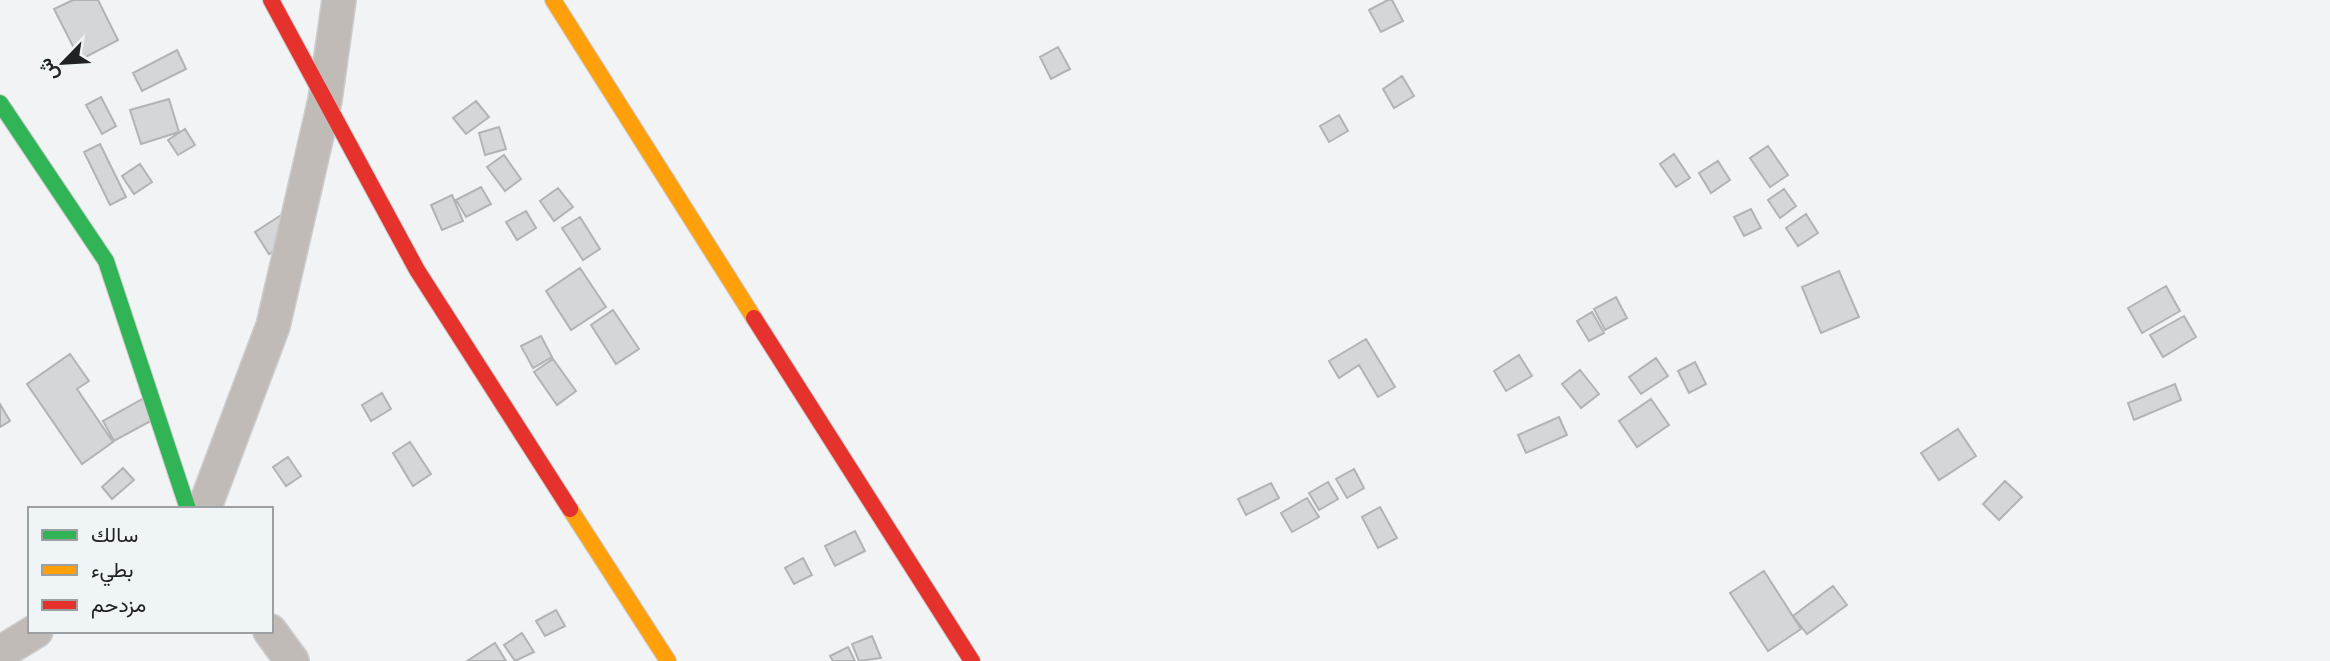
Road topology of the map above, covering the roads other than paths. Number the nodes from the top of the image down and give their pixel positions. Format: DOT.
graph roads {
  1 [pos="271,0"];
  2 [pos="339,0"];
  3 [pos="553,0"];
  4 [pos="325,100"];
  5 [pos="0,103"];
  6 [pos="187,507"];
  7 [pos="205,507"];
  8 [pos="33,633"];
  9 [pos="271,633"];
  10 [pos="0,653"];
  11 [pos="292,661"];
  12 [pos="668,661"];
  13 [pos="972,661"];
  1 -- 4 [label="street"];
  2 -- 4 [label="street"];
  3 -- 13 [label="street"];
  4 -- 7 [label="street"];
  4 -- 12 [label="street"];
  5 -- 6 [label="street"];
  8 -- 10 [label="street"];
  9 -- 11 [label="street"];
}
